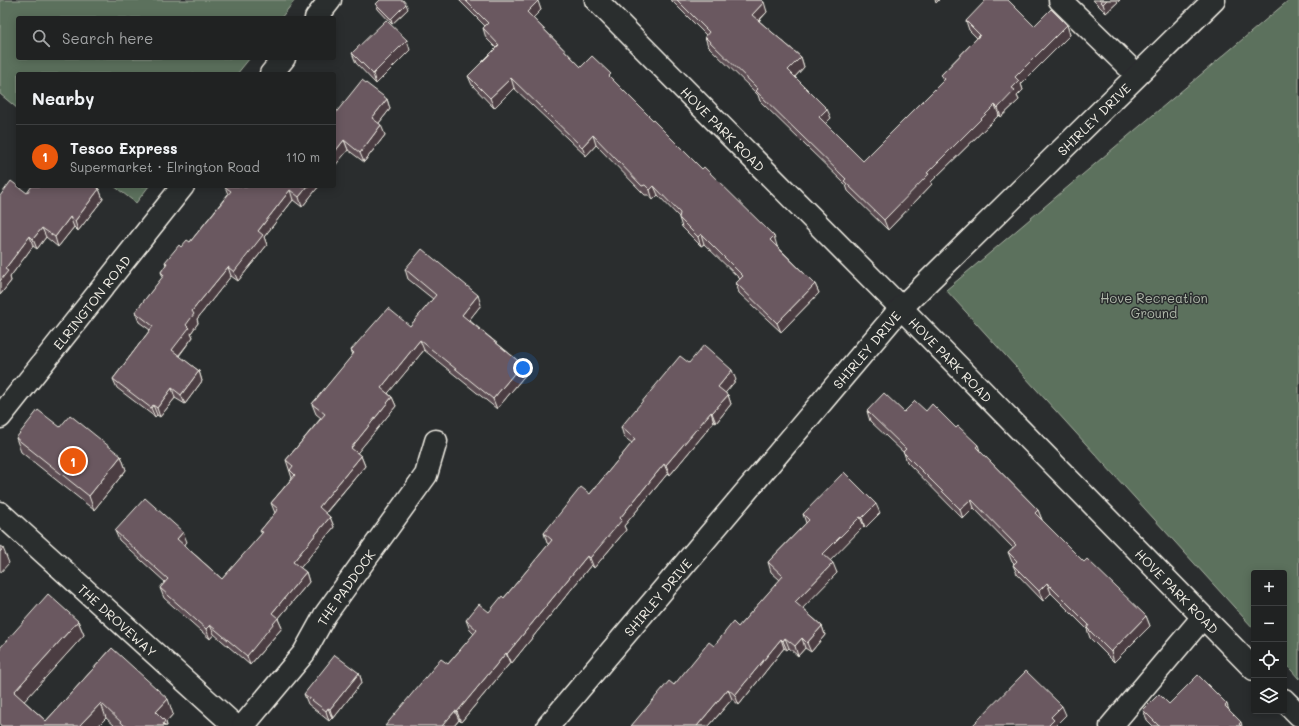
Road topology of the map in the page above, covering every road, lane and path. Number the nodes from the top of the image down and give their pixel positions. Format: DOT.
graph roads {
  1 [pos="330,0"];
  2 [pos="596,0"];
  3 [pos="1060,0"];
  4 [pos="1214,0"];
  5 [pos="318,16"];
  6 [pos="282,60"];
  7 [pos="274,72"];
  8 [pos="1137,75"];
  9 [pos="181,188"];
  10 [pos="901,308"];
  11 [pos="0,417"];
  12 [pos="436,442"];
  13 [pos="0,513"];
  14 [pos="1203,617"];
  15 [pos="1251,666"];
  16 [pos="1287,703"];
  17 [pos="1299,715"];
  18 [pos="235,726"];
  19 [pos="244,726"];
  20 [pos="548,726"];
  21 [pos="1111,726"];
  1 -- 5 [label="street"];
  2 -- 10 [label="street, HOVE PARK ROAD"];
  3 -- 8 [label="street"];
  4 -- 8 [label="street, SHIRLEY DRIVE"];
  6 -- 7 [label="street"];
  8 -- 10 [label="street, SHIRLEY DRIVE"];
  9 -- 11 [label="street, ELRINGTON ROAD"];
  10 -- 14 [label="street, HOVE PARK ROAD"];
  10 -- 20 [label="street, SHIRLEY DRIVE"];
  12 -- 19 [label="street, THE PADDOCK"];
  13 -- 18 [label="street, THE DROVEWAY"];
  14 -- 15 [label="street, HOVE PARK ROAD"];
  14 -- 21 [label="street"];
  16 -- 17 [label="street"];
}
